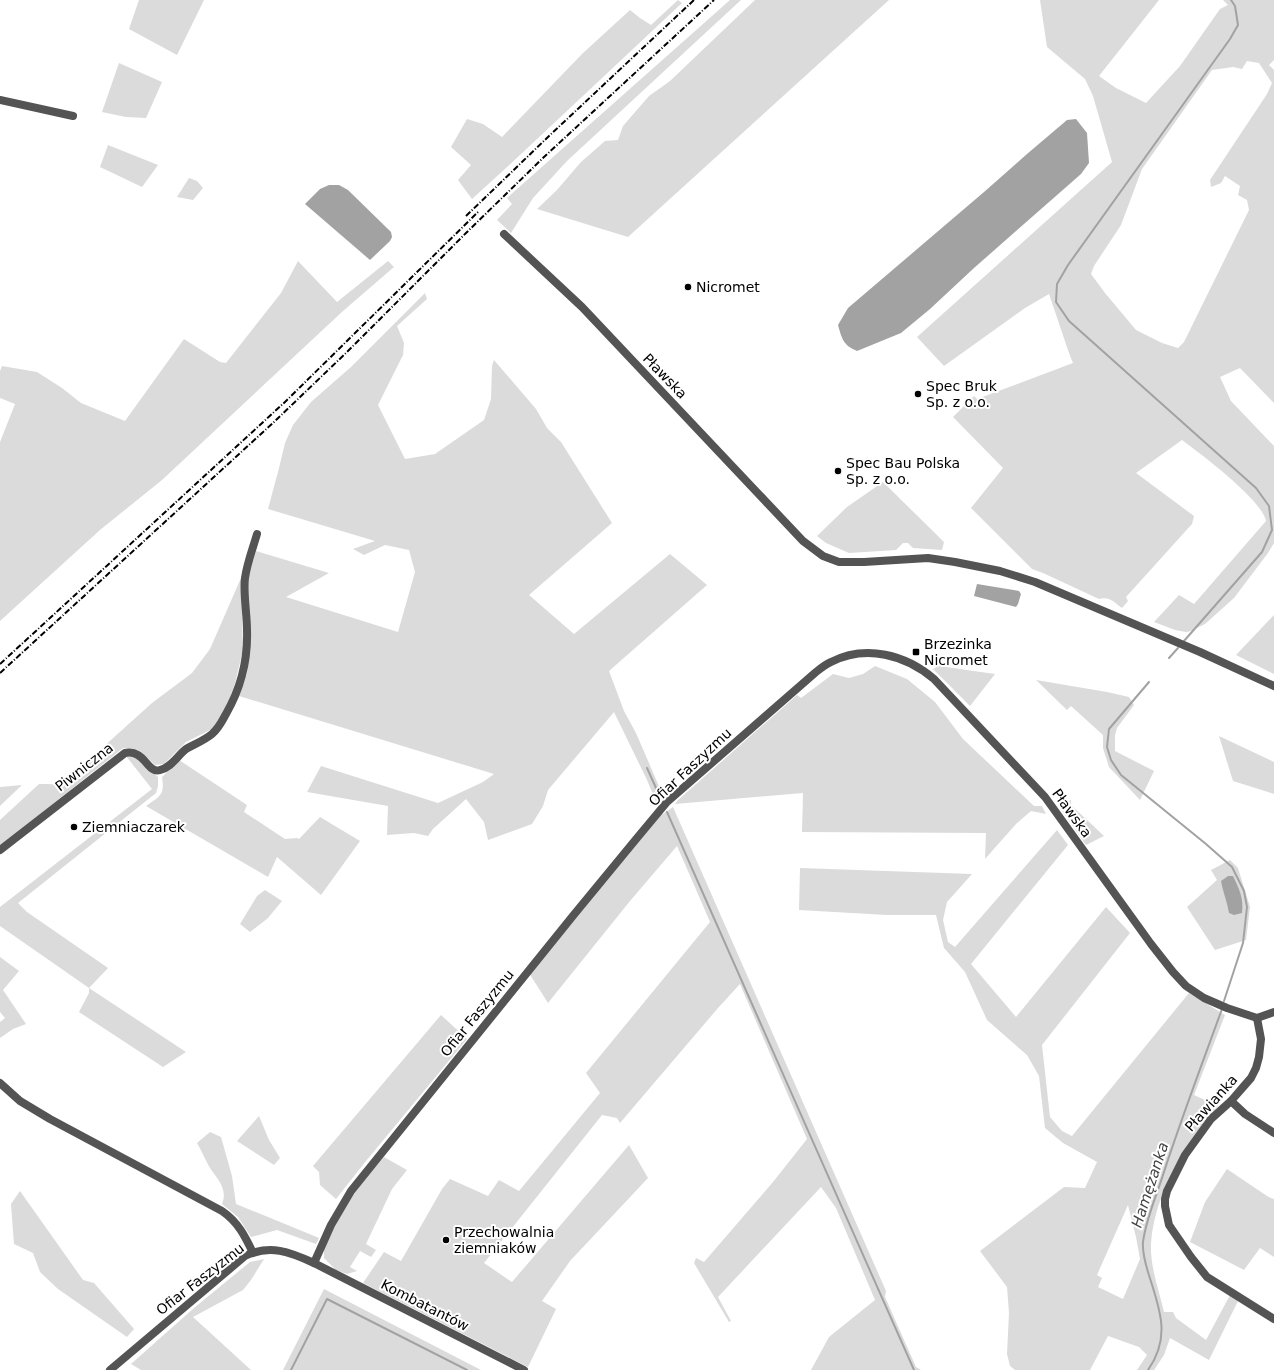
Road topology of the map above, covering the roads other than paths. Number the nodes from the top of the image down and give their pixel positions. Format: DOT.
graph roads {
  1 [pos="0,100"];
  2 [pos="73,116"];
  3 [pos="504,234"];
  4 [pos="257,534"];
  5 [pos="878,653"];
  6 [pos="1274,686"];
  7 [pos="0,850"];
  8 [pos="1274,1012"];
  9 [pos="1257,1018"];
  10 [pos="0,1083"];
  11 [pos="1231,1101"];
  12 [pos="1274,1133"];
  13 [pos="253,1253"];
  14 [pos="314,1263"];
  15 [pos="1274,1319"];
  16 [pos="110,1370"];
  17 [pos="524,1370"];
  1 -- 2 [label="street"];
  3 -- 6 [label="street, Pławska"];
  4 -- 7 [label="street, Piwniczna"];
  5 -- 9 [label="street, Pławska"];
  5 -- 14 [label="street, Ofiar Faszyzmu"];
  8 -- 9 [label="street"];
  9 -- 11 [label="street, Pławianka"];
  10 -- 13 [label="street"];
  11 -- 12 [label="street"];
  11 -- 15 [label="street, Pławianka"];
  13 -- 14 [label="street, Ofiar Faszyzmu"];
  13 -- 16 [label="street, Ofiar Faszyzmu"];
  14 -- 17 [label="street, Kombatantów"];
}
